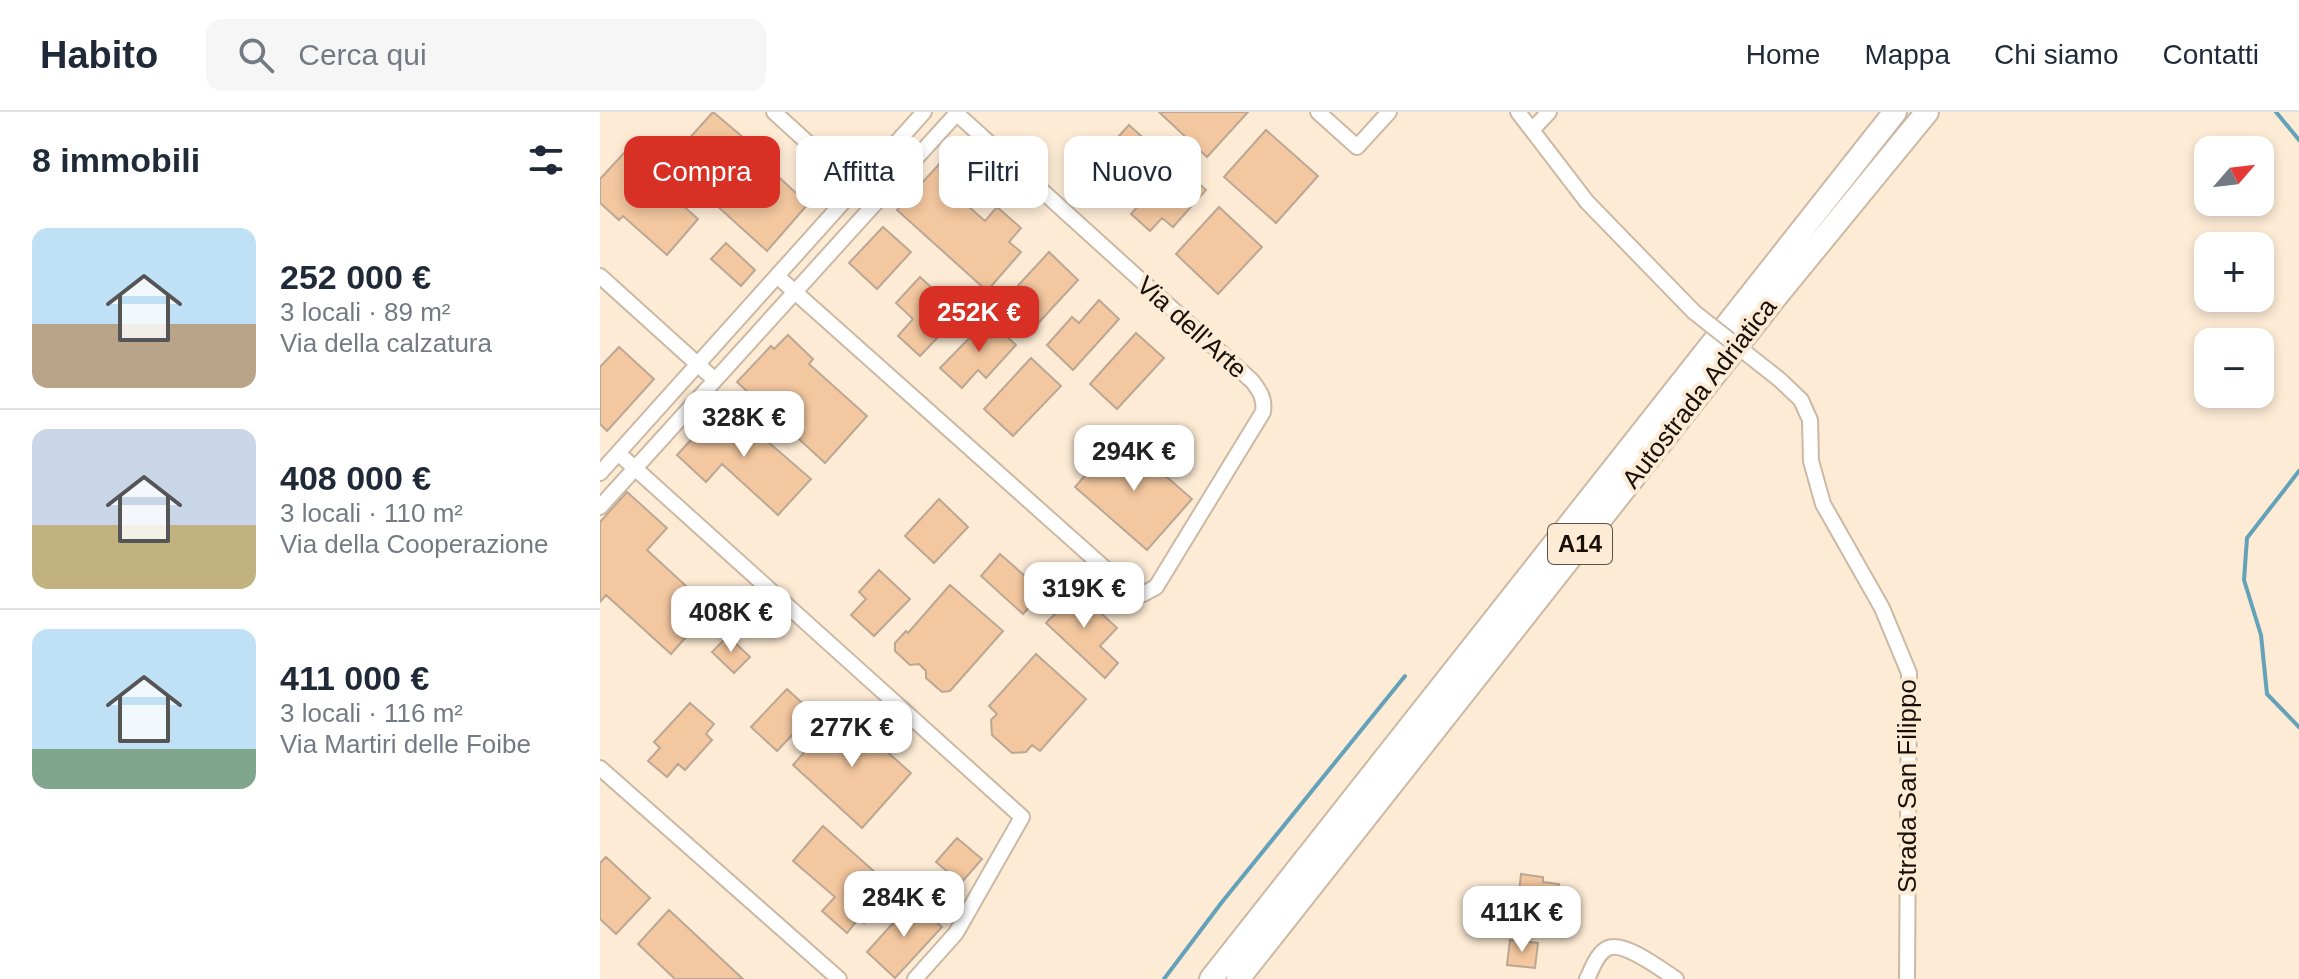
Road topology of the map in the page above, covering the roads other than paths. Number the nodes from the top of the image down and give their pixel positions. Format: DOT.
graph roads {
  1 [pos="774,112"];
  2 [pos="924,112"];
  3 [pos="956,112"];
  4 [pos="1318,112"];
  5 [pos="1389,112"];
  6 [pos="1518,112"];
  7 [pos="1549,112"];
  8 [pos="1895,112"];
  9 [pos="1927,112"];
  10 [pos="1532,130"];
  11 [pos="800,136"];
  12 [pos="903,136"];
  13 [pos="923,149"];
  14 [pos="839,208"];
  15 [pos="871,208"];
  16 [pos="600,276"];
  17 [pos="777,276"];
  18 [pos="795,292"];
  19 [pos="698,364"];
  20 [pos="715,380"];
  21 [pos="618,453"];
  22 [pos="635,469"];
  23 [pos="600,473"];
  24 [pos="600,507"];
  25 [pos="600,768"];
  26 [pos="839,979"];
  27 [pos="915,979"];
  28 [pos="1211,979"];
  29 [pos="1238,979"];
  30 [pos="1587,979"];
  31 [pos="1676,979"];
  32 [pos="1907,979"];
  1 -- 11 [label="street"];
  2 -- 12 [label="street"];
  3 -- 13 [label="street"];
  3 -- 18 [label="street, Via dell'Arte"];
  4 -- 5 [label="street"];
  6 -- 10 [label="street, Strada San Filippo"];
  7 -- 10 [label="street"];
  8 -- 28 [label="highway, Autostrada Adriatica / A14"];
  9 -- 29 [label="highway, Autostrada Adriatica / A14"];
  10 -- 32 [label="street, Strada San Filippo, bridge"];
  14 -- 17 [label="street"];
  15 -- 18 [label="street"];
  16 -- 19 [label="street"];
  17 -- 18 [label="street"];
  17 -- 19 [label="street"];
  18 -- 20 [label="street"];
  19 -- 20 [label="street"];
  19 -- 21 [label="street"];
  20 -- 22 [label="street"];
  21 -- 22 [label="street"];
  21 -- 23 [label="street"];
  22 -- 24 [label="street"];
  22 -- 27 [label="street"];
  25 -- 26 [label="street"];
  30 -- 31 [label="street"];
}
